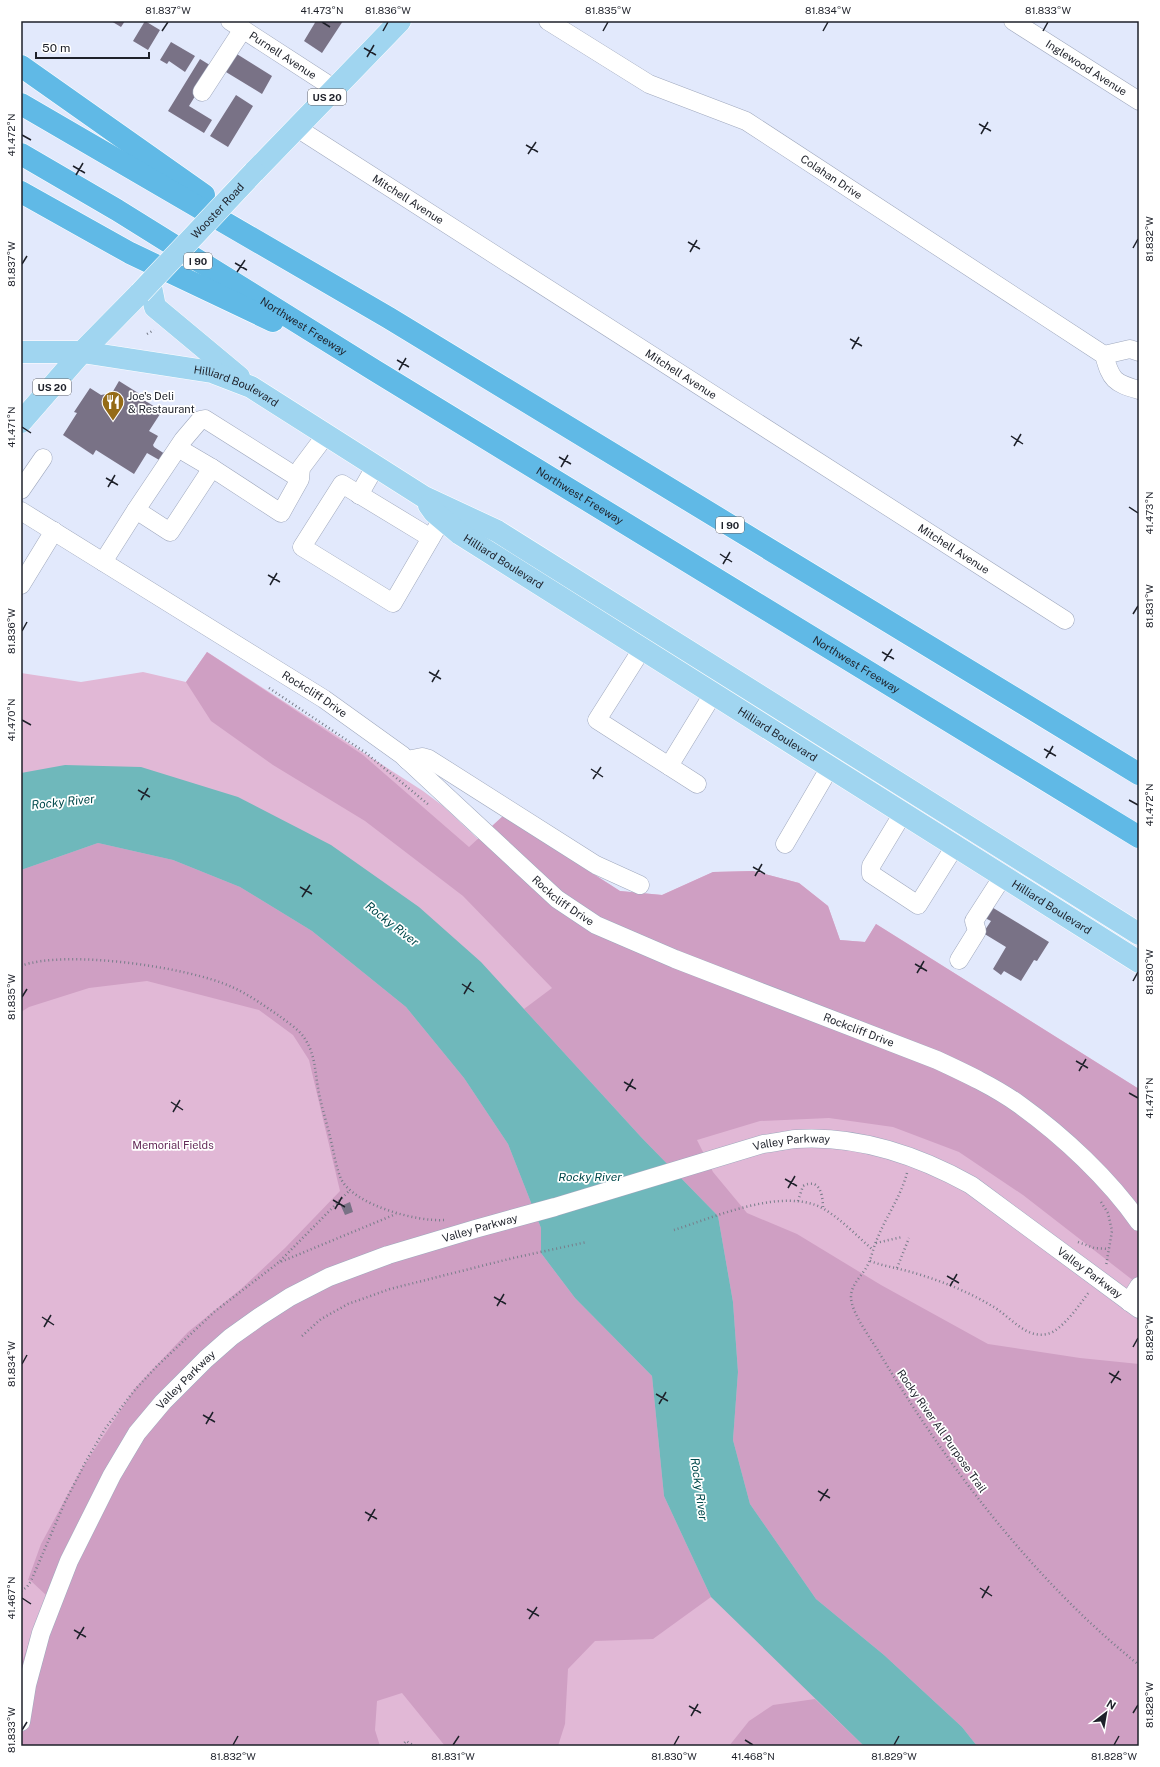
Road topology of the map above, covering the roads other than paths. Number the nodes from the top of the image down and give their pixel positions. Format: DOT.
graph roads {
  1 [pos="400,21"];
  2 [pos="548,21"];
  3 [pos="1013,21"];
  4 [pos="236,25"];
  5 [pos="21,66"];
  6 [pos="335,89"];
  7 [pos="202,92"];
  8 [pos="1139,102"];
  9 [pos="21,104"];
  10 [pos="296,128"];
  11 [pos="21,154"];
  12 [pos="21,192"];
  13 [pos="321,278"];
  14 [pos="148,294"];
  15 [pos="21,352"];
  16 [pos="82,352"];
  17 [pos="1139,352"];
  18 [pos="1104,355"];
  19 [pos="374,370"];
  20 [pos="250,387"];
  21 [pos="1139,390"];
  22 [pos="21,422"];
  23 [pos="325,436"];
  24 [pos="178,448"];
  25 [pos="43,458"];
  26 [pos="375,467"];
  27 [pos="212,468"];
  28 [pos="300,479"];
  29 [pos="21,490"];
  30 [pos="359,495"];
  31 [pos="424,497"];
  32 [pos="136,510"];
  33 [pos="21,511"];
  34 [pos="442,519"];
  35 [pos="54,531"];
  36 [pos="431,538"];
  37 [pos="104,562"];
  38 [pos="21,585"];
  39 [pos="1065,620"];
  40 [pos="642,649"];
  41 [pos="713,694"];
  42 [pos="407,760"];
  43 [pos="669,766"];
  44 [pos="830,768"];
  45 [pos="1139,774"];
  46 [pos="696,784"];
  47 [pos="903,813"];
  48 [pos="1139,837"];
  49 [pos="784,844"];
  50 [pos="955,846"];
  51 [pos="1003,876"];
  52 [pos="640,884"];
  53 [pos="1139,934"];
  54 [pos="959,960"];
  55 [pos="1139,962"];
  56 [pos="1139,1222"];
  57 [pos="1139,1286"];
  58 [pos="1134,1305"];
  59 [pos="21,1722"];
  1 -- 6 [label="main road, Wooster Road / US 20"];
  2 -- 18 [label="street, Colahan Drive"];
  3 -- 8 [label="street, Inglewood Avenue"];
  4 -- 6 [label="street, Purnell Avenue"];
  4 -- 7 [label="street"];
  5 -- 13 [label="highway"];
  6 -- 10 [label="main road, Wooster Road / US 20"];
  9 -- 13 [label="highway, I 90"];
  10 -- 14 [label="main road, Wooster Road / US 20, bridge"];
  10 -- 39 [label="street, Mitchell Avenue"];
  11 -- 19 [label="highway, Northwest Freeway / I 90"];
  12 -- 19 [label="highway"];
  13 -- 45 [label="highway, I 90"];
  14 -- 16 [label="main road, Wooster Road / US 20"];
  14 -- 20 [label="main road"];
  15 -- 16 [label="main road, Hilliard Boulevard"];
  16 -- 20 [label="main road, Hilliard Boulevard"];
  16 -- 22 [label="main road, Wooster Road / US 20"];
  17 -- 18 [label="street"];
  18 -- 21 [label="street"];
  19 -- 48 [label="highway, Northwest Freeway / I 90"];
  20 -- 23 [label="main road, Hilliard Boulevard"];
  23 -- 26 [label="main road, Hilliard Boulevard"];
  23 -- 28 [label="street"];
  24 -- 27 [label="street"];
  24 -- 28 [label="street"];
  24 -- 32 [label="street"];
  25 -- 29 [label="street"];
  26 -- 30 [label="street"];
  26 -- 31 [label="main road, Hilliard Boulevard"];
  27 -- 28 [label="street"];
  27 -- 32 [label="street"];
  30 -- 36 [label="street"];
  30 -- 36 [label="street"];
  31 -- 34 [label="main road, Hilliard Boulevard"];
  31 -- 53 [label="main road, Hilliard Boulevard"];
  32 -- 37 [label="street"];
  33 -- 35 [label="street, Rockcliff Drive"];
  34 -- 36 [label="street"];
  34 -- 40 [label="main road, Hilliard Boulevard"];
  35 -- 37 [label="street, Rockcliff Drive"];
  35 -- 38 [label="street"];
  37 -- 42 [label="street, Rockcliff Drive"];
  40 -- 41 [label="main road, Hilliard Boulevard"];
  40 -- 43 [label="street"];
  41 -- 43 [label="street"];
  41 -- 44 [label="main road, Hilliard Boulevard"];
  42 -- 52 [label="street"];
  42 -- 56 [label="street, Rockcliff Drive"];
  43 -- 46 [label="street"];
  44 -- 47 [label="main road, Hilliard Boulevard"];
  44 -- 49 [label="street"];
  47 -- 50 [label="main road, Hilliard Boulevard"];
  47 -- 50 [label="street"];
  50 -- 51 [label="main road, Hilliard Boulevard"];
  51 -- 54 [label="street"];
  51 -- 55 [label="main road, Hilliard Boulevard"];
  57 -- 58 [label="street"];
  58 -- 59 [label="street, Valley Parkway"];
}
